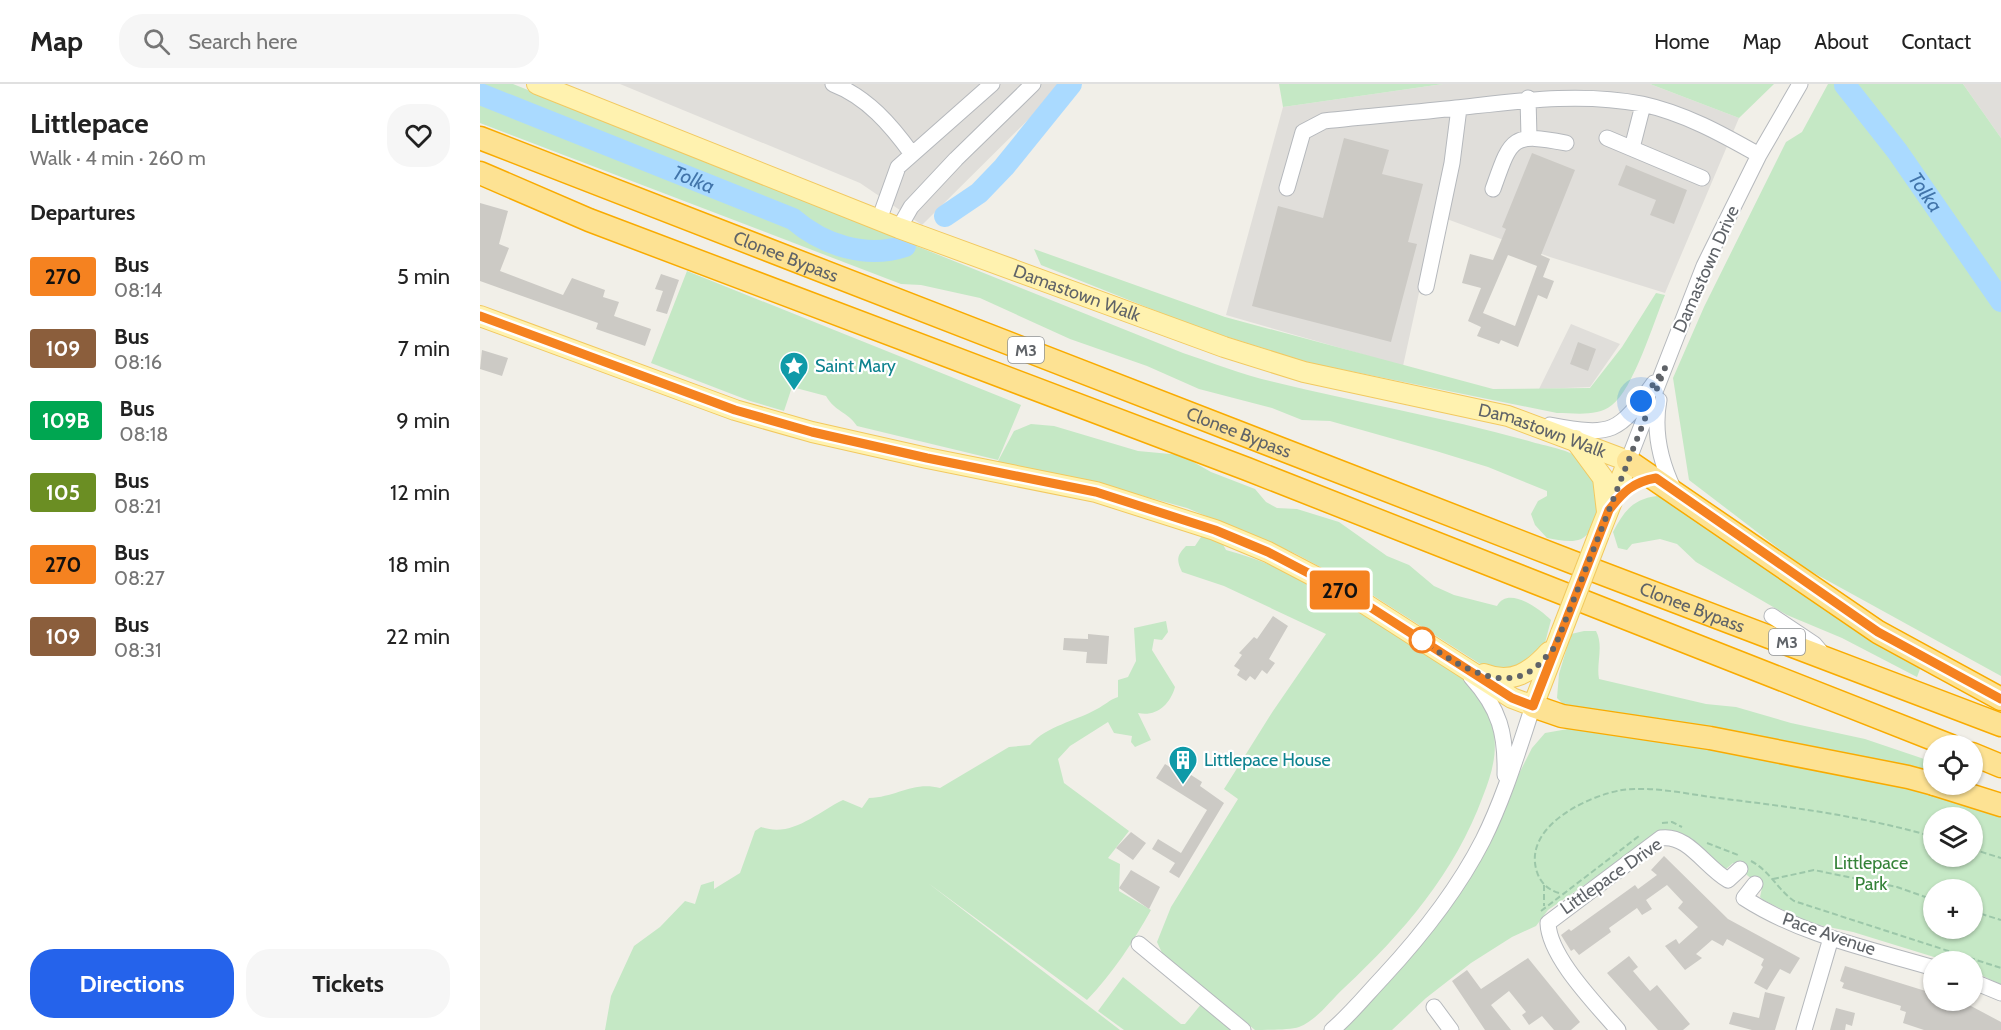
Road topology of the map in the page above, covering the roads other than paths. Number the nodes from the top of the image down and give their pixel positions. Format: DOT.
graph roads {
  1 [pos="537,84"];
  2 [pos="833,84"];
  3 [pos="992,84"];
  4 [pos="1033,84"];
  5 [pos="1800,84"];
  6 [pos="1528,98"];
  7 [pos="1643,105"];
  8 [pos="1459,108"];
  9 [pos="1529,137"];
  10 [pos="480,138"];
  11 [pos="1607,138"];
  12 [pos="1566,143"];
  13 [pos="1632,148"];
  14 [pos="912,154"];
  15 [pos="1759,155"];
  16 [pos="480,173"];
  17 [pos="1702,178"];
  18 [pos="1287,188"];
  19 [pos="1493,189"];
  20 [pos="879,220"];
  21 [pos="899,228"];
  22 [pos="1426,287"];
  23 [pos="480,316"];
  24 [pos="1665,368"];
  25 [pos="1508,416"];
  26 [pos="1575,440"];
  27 [pos="1629,461"];
  28 [pos="1665,484"];
  29 [pos="1608,512"];
  30 [pos="1772,616"];
  31 [pos="1558,640"];
  32 [pos="1824,656"];
  33 [pos="1459,664"];
  34 [pos="2001,699"];
  35 [pos="1533,706"];
  36 [pos="2001,725"];
  37 [pos="1923,735"];
  38 [pos="1983,758"];
  39 [pos="2001,765"];
  40 [pos="1923,781"];
  41 [pos="1504,790"];
  42 [pos="1969,795"];
  43 [pos="2001,805"];
  44 [pos="1740,869"];
  45 [pos="1755,884"];
  46 [pos="1831,938"];
  47 [pos="1139,944"];
  48 [pos="1923,965"];
  49 [pos="1983,986"];
  50 [pos="2001,993"];
  51 [pos="1434,1007"];
  52 [pos="1610,1027"];
  53 [pos="1243,1030"];
  54 [pos="1332,1030"];
  55 [pos="1451,1030"];
  56 [pos="1804,1030"];
  1 -- 20 [label="main road, Damastown Walk"];
  2 -- 14 [label="street"];
  3 -- 14 [label="street"];
  4 -- 21 [label="street"];
  5 -- 15 [label="street, Damastown Drive"];
  6 -- 7 [label="street"];
  6 -- 8 [label="street"];
  6 -- 9 [label="street"];
  7 -- 13 [label="street"];
  7 -- 15 [label="street"];
  8 -- 18 [label="street"];
  8 -- 22 [label="street"];
  9 -- 12 [label="street"];
  9 -- 19 [label="street"];
  10 -- 32 [label="highway, Clonee Bypass / M3"];
  11 -- 13 [label="street"];
  13 -- 17 [label="street"];
  14 -- 20 [label="street"];
  15 -- 24 [label="street, Damastown Drive"];
  16 -- 37 [label="highway, Clonee Bypass / M3"];
  20 -- 21 [label="main road, Damastown Walk"];
  21 -- 25 [label="main road, Damastown Walk"];
  23 -- 33 [label="main road"];
  24 -- 25 [label="street"];
  24 -- 27 [label="street, Damastown Drive"];
  24 -- 28 [label="street"];
  25 -- 26 [label="main road, Damastown Walk"];
  26 -- 27 [label="main road, Damastown Walk"];
  26 -- 29 [label="main road"];
  27 -- 28 [label="highway"];
  27 -- 29 [label="main road"];
  28 -- 29 [label="main road"];
  28 -- 34 [label="highway"];
  29 -- 31 [label="main road, bridge"];
  30 -- 32 [label="street"];
  31 -- 33 [label="main road"];
  31 -- 35 [label="main road"];
  32 -- 36 [label="highway, Clonee Bypass / M3"];
  33 -- 35 [label="main road"];
  33 -- 41 [label="street"];
  35 -- 40 [label="highway"];
  35 -- 41 [label="street"];
  38 -- 39 [label="highway"];
  41 -- 54 [label="street"];
  42 -- 43 [label="highway"];
  44 -- 52 [label="street, Littlepace Drive"];
  45 -- 46 [label="street, Pace Avenue"];
  46 -- 48 [label="street, Pace Avenue"];
  46 -- 56 [label="street"];
  47 -- 53 [label="street"];
  49 -- 50 [label="street"];
  51 -- 55 [label="street"];
}
